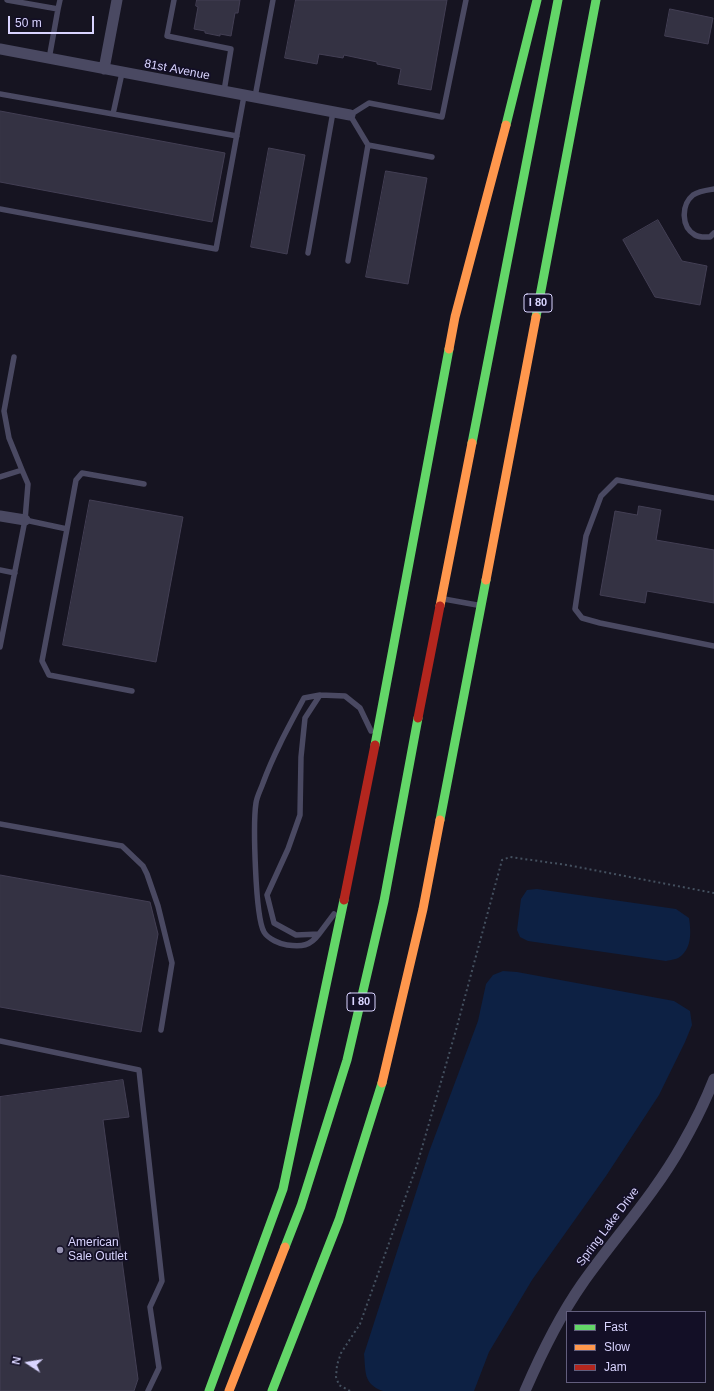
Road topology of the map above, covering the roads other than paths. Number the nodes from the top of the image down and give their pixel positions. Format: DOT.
graph roads {
  1 [pos="7,0"];
  2 [pos="60,0"];
  3 [pos="117,0"];
  4 [pos="174,0"];
  5 [pos="273,0"];
  6 [pos="466,0"];
  7 [pos="537,0"];
  8 [pos="558,0"];
  9 [pos="596,0"];
  10 [pos="58,9"];
  11 [pos="0,49"];
  12 [pos="48,59"];
  13 [pos="104,69"];
  14 [pos="122,73"];
  15 [pos="224,92"];
  16 [pos="0,94"];
  17 [pos="249,97"];
  18 [pos="333,112"];
  19 [pos="113,114"];
  20 [pos="350,115"];
  21 [pos="237,136"];
  22 [pos="368,145"];
  23 [pos="432,157"];
  24 [pos="714,188"];
  25 [pos="0,209"];
  26 [pos="714,233"];
  27 [pos="308,253"];
  28 [pos="348,261"];
  29 [pos="14,357"];
  30 [pos="22,470"];
  31 [pos="0,478"];
  32 [pos="144,484"];
  33 [pos="714,498"];
  34 [pos="0,516"];
  35 [pos="25,520"];
  36 [pos="67,529"];
  37 [pos="0,570"];
  38 [pos="15,573"];
  39 [pos="441,599"];
  40 [pos="481,606"];
  41 [pos="714,646"];
  42 [pos="0,647"];
  43 [pos="132,691"];
  44 [pos="320,696"];
  45 [pos="376,740"];
  46 [pos="0,824"];
  47 [pos="344,899"];
  48 [pos="319,934"];
  49 [pos="161,1030"];
  50 [pos="0,1041"];
  51 [pos="714,1079"];
  52 [pos="148,1391"];
  53 [pos="209,1391"];
  54 [pos="229,1391"];
  55 [pos="272,1391"];
  56 [pos="525,1391"];
  1 -- 10 [label="lane"];
  2 -- 10 [label="lane"];
  3 -- 13 [label="street"];
  4 -- 15 [label="lane"];
  5 -- 17 [label="lane"];
  6 -- 20 [label="lane"];
  7 -- 45 [label="highway"];
  8 -- 39 [label="highway, I 80"];
  9 -- 40 [label="highway, I 80"];
  10 -- 12 [label="lane"];
  11 -- 12 [label="street, 81st Avenue"];
  12 -- 13 [label="street, 81st Avenue"];
  13 -- 14 [label="street, 81st Avenue"];
  14 -- 15 [label="street, 81st Avenue"];
  14 -- 19 [label="lane"];
  15 -- 17 [label="street, 81st Avenue"];
  16 -- 19 [label="lane"];
  17 -- 18 [label="street, 81st Avenue"];
  17 -- 21 [label="lane"];
  18 -- 20 [label="street, 81st Avenue"];
  18 -- 27 [label="lane"];
  19 -- 21 [label="lane"];
  20 -- 22 [label="lane"];
  21 -- 25 [label="lane"];
  22 -- 23 [label="lane"];
  22 -- 28 [label="lane"];
  24 -- 26 [label="lane"];
  29 -- 30 [label="lane"];
  30 -- 31 [label="lane"];
  30 -- 35 [label="lane"];
  32 -- 36 [label="lane"];
  33 -- 41 [label="lane"];
  34 -- 35 [label="street"];
  35 -- 36 [label="lane"];
  35 -- 38 [label="lane"];
  36 -- 43 [label="lane"];
  37 -- 38 [label="lane"];
  38 -- 42 [label="lane"];
  39 -- 40 [label="lane"];
  39 -- 54 [label="highway, I 80"];
  40 -- 55 [label="highway, I 80"];
  44 -- 45 [label="lane"];
  44 -- 48 [label="lane"];
  44 -- 48 [label="lane"];
  45 -- 47 [label="highway"];
  46 -- 49 [label="lane"];
  47 -- 48 [label="lane"];
  47 -- 53 [label="highway"];
  50 -- 52 [label="lane"];
  51 -- 56 [label="street, Spring Lake Drive"];
}
